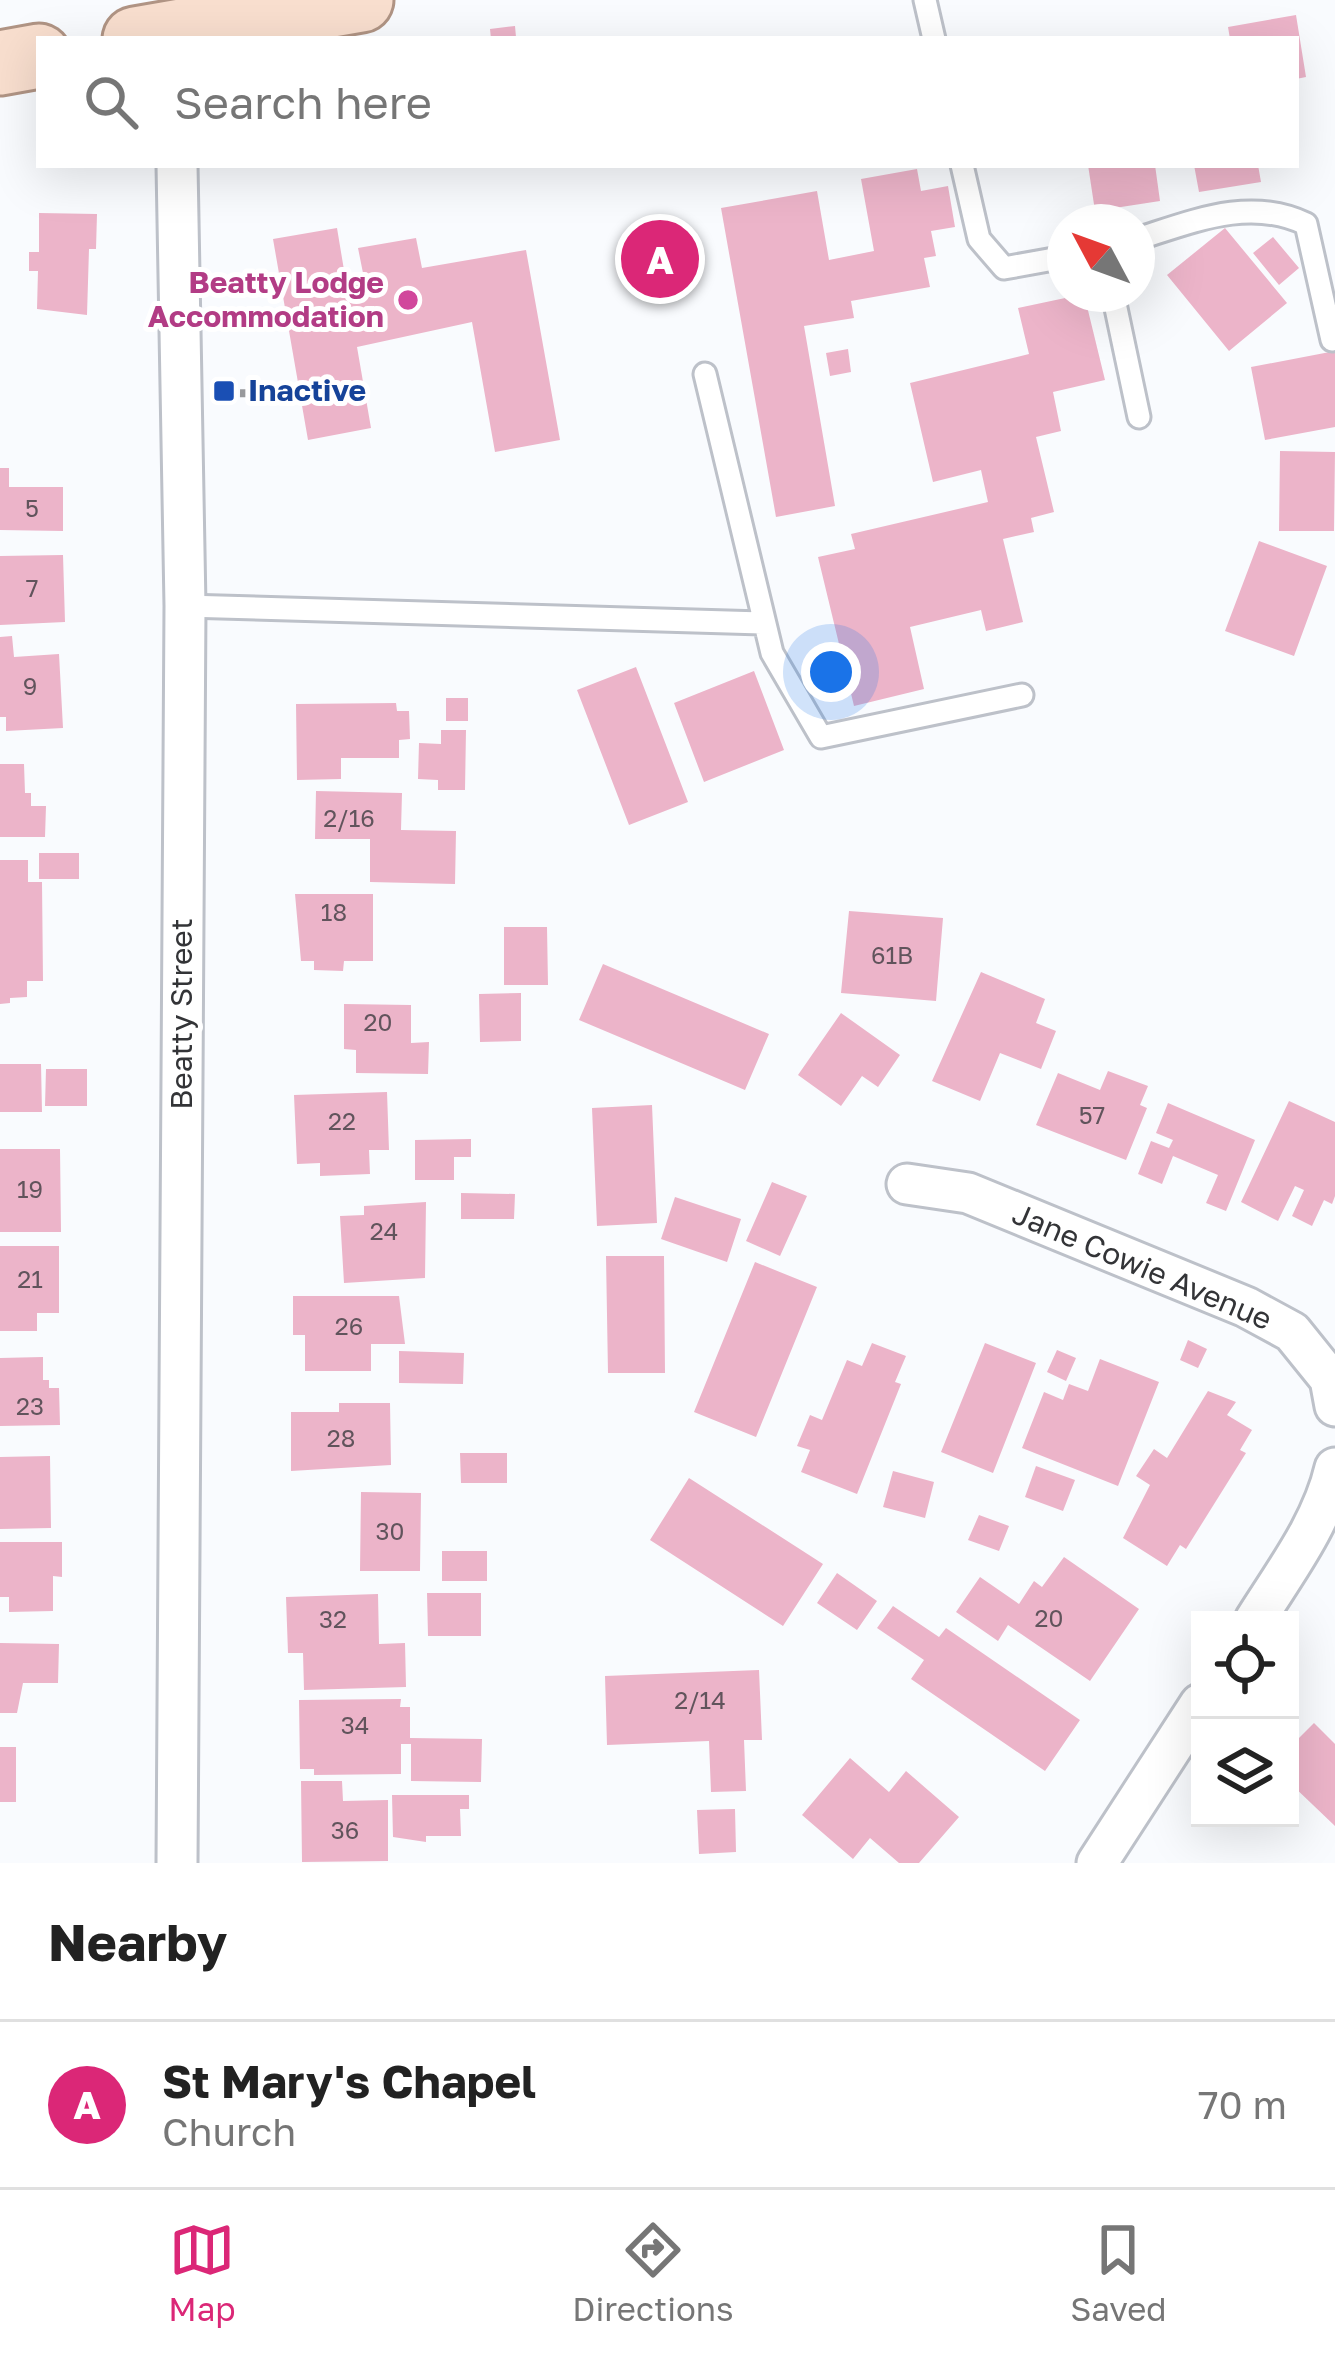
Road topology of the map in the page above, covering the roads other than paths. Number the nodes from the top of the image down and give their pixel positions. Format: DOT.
graph roads {
  1 [pos="361,0"];
  2 [pos="925,0"];
  3 [pos="166,36"];
  4 [pos="933,36"];
  5 [pos="36,56"];
  6 [pos="0,62"];
  7 [pos="177,168"];
  8 [pos="963,168"];
  9 [pos="1155,233"];
  10 [pos="1047,260"];
  11 [pos="1117,312"];
  12 [pos="1332,340"];
  13 [pos="705,374"];
  14 [pos="1139,417"];
  15 [pos="185,606"];
  16 [pos="762,622"];
  17 [pos="1022,694"];
  18 [pos="907,1184"];
  19 [pos="1335,1406"];
  20 [pos="1335,1468"];
  21 [pos="1261,1611"];
  22 [pos="1191,1718"];
  23 [pos="177,1863"];
  24 [pos="1097,1863"];
  1 -- 3 [label="main road"];
  2 -- 4 [label="lane"];
  5 -- 6 [label="main road"];
  7 -- 15 [label="street, Beatty Street"];
  8 -- 10 [label="lane"];
  9 -- 12 [label="lane"];
  11 -- 14 [label="lane"];
  13 -- 16 [label="lane"];
  15 -- 16 [label="lane"];
  15 -- 23 [label="street, Beatty Street"];
  16 -- 17 [label="lane"];
  18 -- 19 [label="street, Jane Cowie Avenue"];
  20 -- 21 [label="street"];
  22 -- 24 [label="street"];
}
